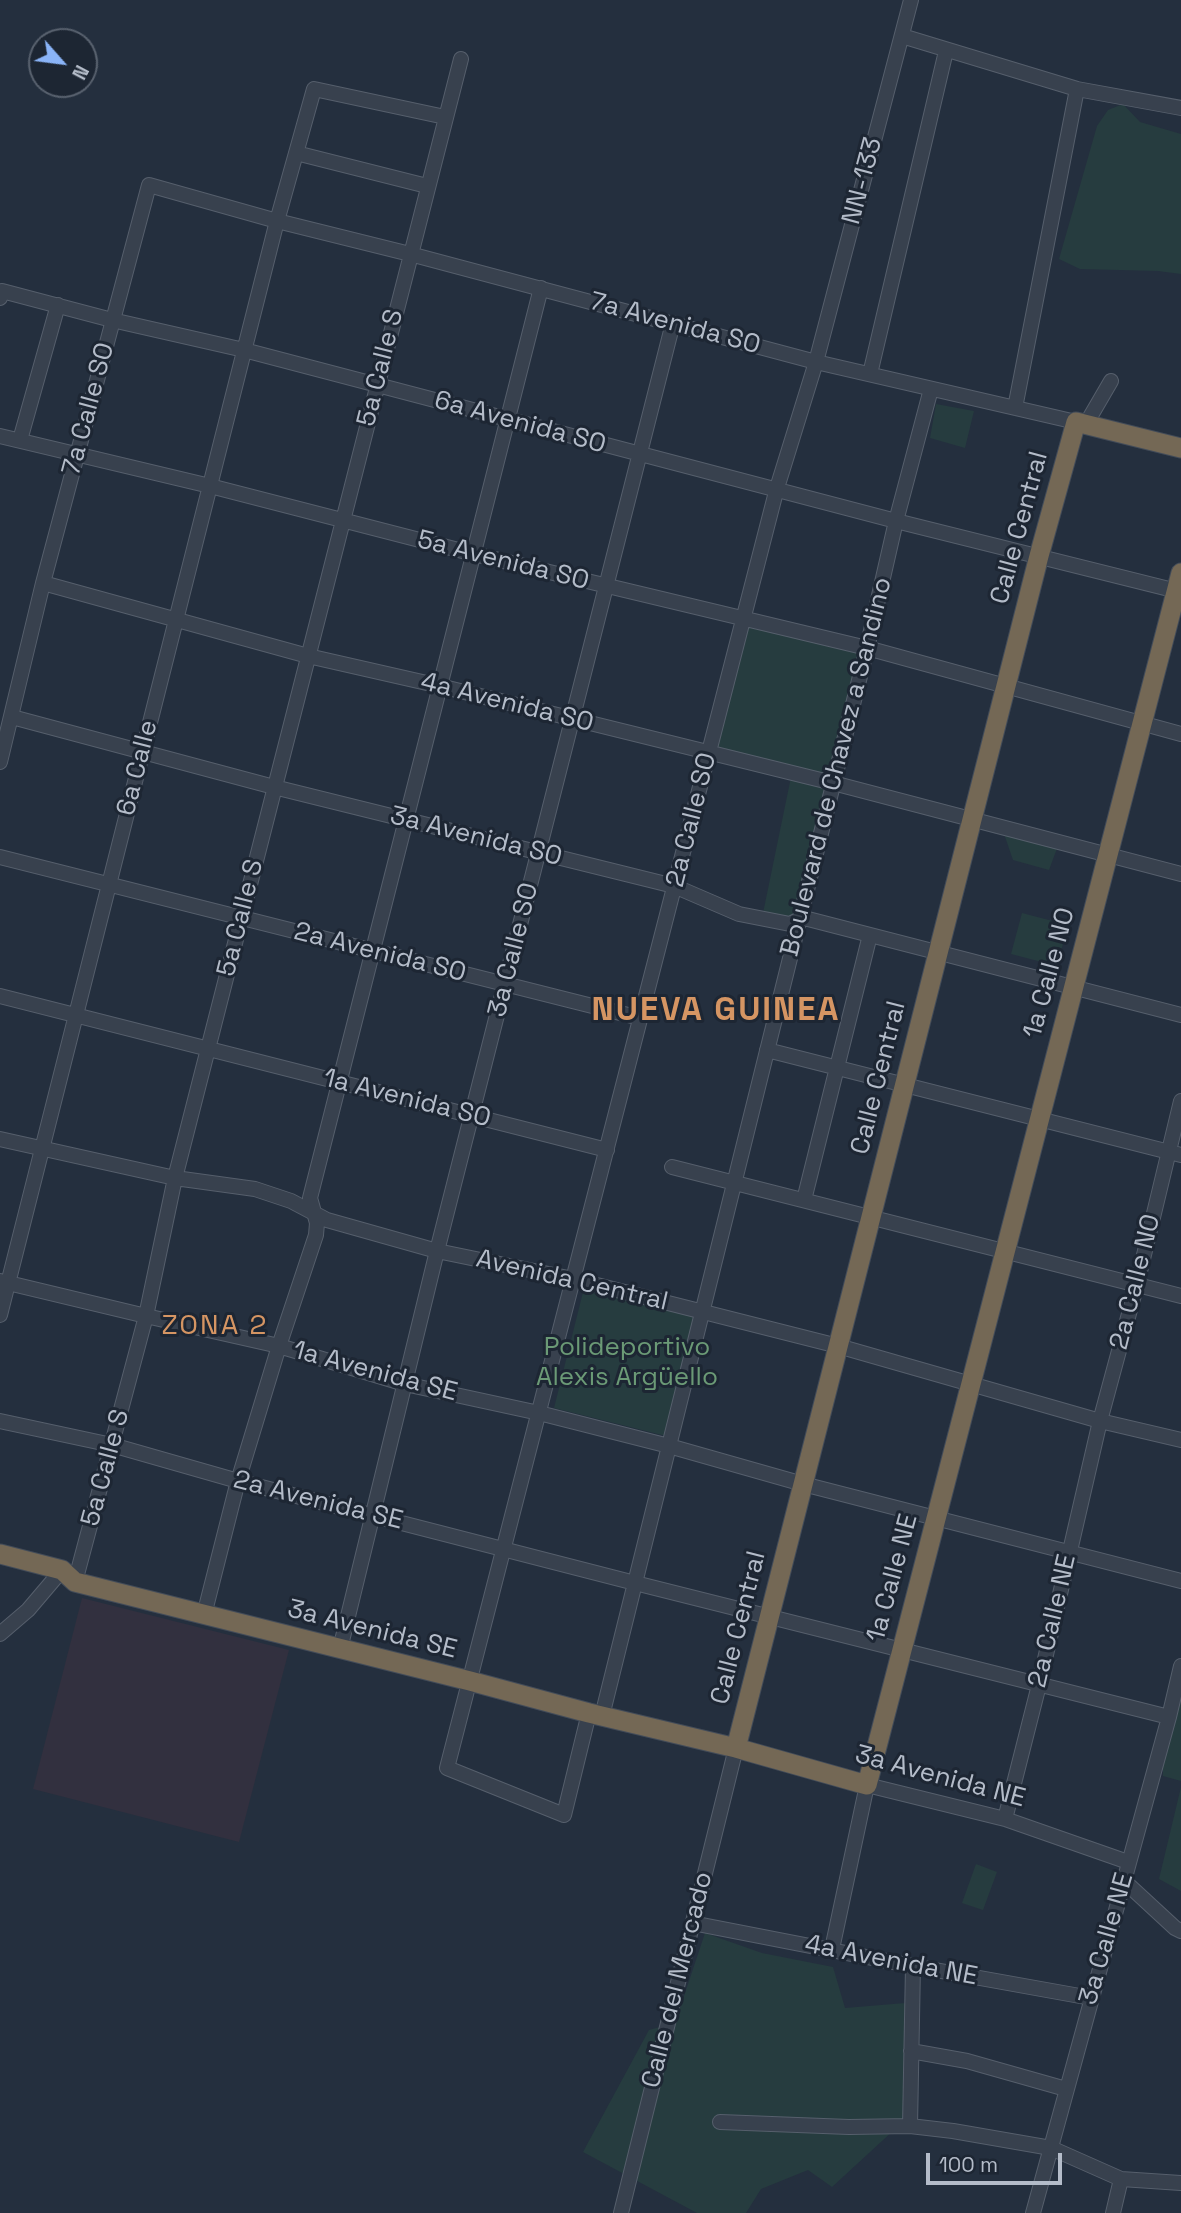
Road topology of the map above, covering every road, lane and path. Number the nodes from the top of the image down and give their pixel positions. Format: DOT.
graph roads {
  1 [pos="911,0"];
  2 [pos="902,36"];
  3 [pos="946,51"];
  4 [pos="461,59"];
  5 [pos="1077,89"];
  6 [pos="1181,108"];
  7 [pos="446,117"];
  8 [pos="296,153"];
  9 [pos="428,186"];
  10 [pos="277,221"];
  11 [pos="410,254"];
  12 [pos="541,288"];
  13 [pos="1,295"];
  14 [pos="58,305"];
  15 [pos="112,320"];
  16 [pos="673,323"];
  17 [pos="244,350"];
  18 [pos="816,362"];
  19 [pos="870,374"];
  20 [pos="1111,381"];
  21 [pos="376,385"];
  22 [pos="931,389"];
  23 [pos="1015,408"];
  24 [pos="508,420"];
  25 [pos="1081,423"];
  26 [pos="0,436"];
  27 [pos="20,440"];
  28 [pos="1181,447"];
  29 [pos="77,453"];
  30 [pos="639,454"];
  31 [pos="210,486"];
  32 [pos="777,488"];
  33 [pos="896,521"];
  34 [pos="342,522"];
  35 [pos="474,554"];
  36 [pos="1038,556"];
  37 [pos="43,583"];
  38 [pos="1180,585"];
  39 [pos="606,586"];
  40 [pos="176,619"];
  41 [pos="743,619"];
  42 [pos="867,648"];
  43 [pos="308,656"];
  44 [pos="440,686"];
  45 [pos="1006,686"];
  46 [pos="12,717"];
  47 [pos="572,718"];
  48 [pos="1142,724"];
  49 [pos="1181,734"];
  50 [pos="142,751"];
  51 [pos="709,752"];
  52 [pos="0,762"];
  53 [pos="834,783"];
  54 [pos="274,788"];
  55 [pos="407,820"];
  56 [pos="971,821"];
  57 [pos="538,853"];
  58 [pos="1108,856"];
  59 [pos="0,857"];
  60 [pos="1181,874"];
  61 [pos="108,885"];
  62 [pos="674,886"];
  63 [pos="241,918"];
  64 [pos="800,919"];
  65 [pos="870,935"];
  66 [pos="373,951"];
  67 [pos="938,953"];
  68 [pos="505,984"];
  69 [pos="1074,988"];
  70 [pos="0,996"];
  71 [pos="75,1015"];
  72 [pos="1181,1015"];
  73 [pos="640,1018"];
  74 [pos="208,1048"];
  75 [pos="767,1050"];
  76 [pos="837,1067"];
  77 [pos="340,1082"];
  78 [pos="904,1084"];
  79 [pos="1181,1101"];
  80 [pos="471,1115"];
  81 [pos="1040,1118"];
  82 [pos="0,1139"];
  83 [pos="41,1149"];
  84 [pos="607,1150"];
  85 [pos="1174,1152"];
  86 [pos="672,1167"];
  87 [pos="175,1178"];
  88 [pos="734,1182"];
  89 [pos="804,1200"];
  90 [pos="313,1212"];
  91 [pos="871,1217"];
  92 [pos="437,1251"];
  93 [pos="1005,1251"];
  94 [pos="573,1279"];
  95 [pos="4,1282"];
  96 [pos="1137,1284"];
  97 [pos="1181,1296"];
  98 [pos="702,1312"];
  99 [pos="0,1315"];
  100 [pos="146,1316"];
  101 [pos="279,1346"];
  102 [pos="838,1346"];
  103 [pos="405,1384"];
  104 [pos="970,1385"];
  105 [pos="539,1413"];
  106 [pos="0,1421"];
  107 [pos="1100,1422"];
  108 [pos="1181,1440"];
  109 [pos="112,1445"];
  110 [pos="669,1446"];
  111 [pos="238,1481"];
  112 [pos="803,1484"];
  113 [pos="372,1514"];
  114 [pos="936,1518"];
  115 [pos="504,1549"];
  116 [pos="1069,1552"];
  117 [pos="0,1554"];
  118 [pos="69,1576"];
  119 [pos="1181,1581"];
  120 [pos="635,1583"];
  121 [pos="204,1615"];
  122 [pos="770,1616"];
  123 [pos="0,1634"];
  124 [pos="340,1649"];
  125 [pos="902,1650"];
  126 [pos="1181,1666"];
  127 [pos="470,1681"];
  128 [pos="1039,1685"];
  129 [pos="596,1715"];
  130 [pos="1169,1717"];
  131 [pos="736,1748"];
  132 [pos="867,1785"];
  133 [pos="1005,1819"];
  134 [pos="1129,1863"];
  135 [pos="1124,1880"];
  136 [pos="692,1923"];
  137 [pos="1181,1931"];
  138 [pos="832,1949"];
  139 [pos="913,1966"];
  140 [pos="1091,1998"];
  141 [pos="911,2051"];
  142 [pos="1066,2089"];
  143 [pos="720,2122"];
  144 [pos="910,2126"];
  145 [pos="1051,2148"];
  146 [pos="1121,2179"];
  147 [pos="1181,2183"];
  148 [pos="621,2213"];
  149 [pos="1033,2213"];
  150 [pos="1113,2213"];
  1 -- 2 [label="street, NN-133 / NN-133"];
  2 -- 3 [label="street"];
  2 -- 18 [label="street, NN-133 / NN-133"];
  3 -- 5 [label="street"];
  3 -- 19 [label="street"];
  4 -- 7 [label="street, 5a Calle S"];
  5 -- 6 [label="street"];
  5 -- 23 [label="street"];
  7 -- 8 [label="street, 6a Calle"];
  7 -- 9 [label="street, 5a Calle S"];
  8 -- 9 [label="street"];
  8 -- 10 [label="street, 6a Calle"];
  9 -- 11 [label="street, 5a Calle S"];
  10 -- 11 [label="street, 7a Avenida SO"];
  10 -- 15 [label="street, 7a Calle SO"];
  10 -- 17 [label="street, 6a Calle"];
  11 -- 12 [label="street, 7a Avenida SO"];
  11 -- 21 [label="street, 5a Calle S"];
  12 -- 16 [label="street, 7a Avenida SO"];
  12 -- 24 [label="street"];
  13 -- 14 [label="street, 6a Avenida SO"];
  14 -- 15 [label="street, 6a Avenida SO"];
  14 -- 27 [label="street"];
  15 -- 17 [label="street, 6a Avenida SO"];
  15 -- 29 [label="street, 7a Calle SO"];
  16 -- 18 [label="street, 7a Avenida SO"];
  16 -- 30 [label="street, 3a Calle SO"];
  17 -- 21 [label="street, 6a Avenida SO"];
  17 -- 31 [label="street, 6a Calle"];
  18 -- 19 [label="street, 7a Avenida SO"];
  18 -- 32 [label="street, 2a Calle SO"];
  19 -- 22 [label="street, 7a Avenida SO"];
  20 -- 25 [label="street"];
  21 -- 24 [label="street, 6a Avenida SO"];
  21 -- 34 [label="street, 5a Calle S"];
  22 -- 23 [label="street, 7a Avenida SO"];
  22 -- 33 [label="street, Boulevard de Chavez a Sandino"];
  23 -- 25 [label="street, 7a Avenida SO"];
  24 -- 30 [label="street, 6a Avenida SO"];
  24 -- 35 [label="street"];
  25 -- 28 [label="highway"];
  25 -- 36 [label="highway, Calle Central"];
  26 -- 27 [label="street, 5a Avenida SO"];
  27 -- 29 [label="street, 5a Avenida SO"];
  29 -- 31 [label="street, 5a Avenida SO"];
  29 -- 37 [label="street, 7a Calle SO"];
  30 -- 32 [label="street, 6a Avenida SO"];
  30 -- 39 [label="street, 3a Calle SO"];
  31 -- 34 [label="street, 5a Avenida SO"];
  31 -- 40 [label="street, 6a Calle"];
  32 -- 33 [label="street, 6a Avenida SO"];
  32 -- 41 [label="street, 2a Calle SO"];
  33 -- 36 [label="street, 6a Avenida SO"];
  33 -- 42 [label="street, Boulevard de Chavez a Sandino"];
  34 -- 35 [label="street, 5a Avenida SO"];
  34 -- 43 [label="street, 5a Calle S"];
  35 -- 39 [label="street, 5a Avenida SO"];
  35 -- 44 [label="street"];
  36 -- 38 [label="street, 6a Avenida SO"];
  36 -- 45 [label="highway, Calle Central"];
  37 -- 40 [label="street, 4a Avenida SO"];
  37 -- 46 [label="street, 7a Calle SO"];
  38 -- 48 [label="highway, 1a Calle NO"];
  39 -- 41 [label="street, 5a Avenida SO"];
  39 -- 47 [label="street, 3a Calle SO"];
  40 -- 43 [label="street, 4a Avenida SO"];
  40 -- 50 [label="street, 6a Calle"];
  41 -- 42 [label="street, 5a Avenida SO"];
  41 -- 51 [label="street, 2a Calle SO"];
  42 -- 45 [label="street, 5a Avenida SO"];
  42 -- 53 [label="street, Boulevard de Chavez a Sandino"];
  43 -- 44 [label="street, 4a Avenida SO"];
  43 -- 54 [label="street, 5a Calle S"];
  44 -- 47 [label="street, 4a Avenida SO"];
  44 -- 55 [label="street"];
  45 -- 48 [label="street, 5a Avenida SO"];
  45 -- 56 [label="highway, Calle Central"];
  46 -- 50 [label="street, 3a Avenida SO"];
  46 -- 52 [label="street, 7a Calle SO"];
  47 -- 51 [label="street, 4a Avenida SO"];
  47 -- 57 [label="street, 3a Calle SO"];
  48 -- 49 [label="street, 5a Avenida SO"];
  48 -- 58 [label="highway, 1a Calle NO"];
  50 -- 54 [label="street, 3a Avenida SO"];
  50 -- 61 [label="street, 6a Calle"];
  51 -- 53 [label="street, 4a Avenida SO"];
  51 -- 62 [label="street, 2a Calle SO"];
  53 -- 56 [label="street, 4a Avenida SO"];
  53 -- 64 [label="street, Boulevard de Chavez a Sandino"];
  54 -- 55 [label="street, 3a Avenida SO"];
  54 -- 63 [label="street, 5a Calle S"];
  55 -- 57 [label="street, 3a Avenida SO"];
  55 -- 66 [label="street"];
  56 -- 58 [label="street, 4a Avenida SO"];
  56 -- 67 [label="highway, Calle Central"];
  57 -- 62 [label="street, 3a Avenida SO"];
  57 -- 68 [label="street, 3a Calle SO"];
  58 -- 60 [label="street, 4a Avenida SO"];
  58 -- 69 [label="highway, 1a Calle NO"];
  59 -- 61 [label="street, 2a Avenida SO"];
  61 -- 63 [label="street, 2a Avenida SO"];
  61 -- 71 [label="street, 6a Calle"];
  62 -- 64 [label="street, 3a Avenida SO"];
  62 -- 73 [label="street, 2a Calle SO"];
  63 -- 66 [label="street, 2a Avenida SO"];
  63 -- 74 [label="street, 5a Calle S"];
  64 -- 65 [label="street, 3a Avenida SO"];
  64 -- 75 [label="street, Boulevard de Chavez a Sandino"];
  65 -- 67 [label="street, 3a Avenida SO"];
  65 -- 76 [label="street"];
  66 -- 68 [label="street, 2a Avenida SO"];
  66 -- 77 [label="street"];
  67 -- 69 [label="street, 3a Avenida SO"];
  67 -- 78 [label="highway, Calle Central"];
  68 -- 73 [label="street, 2a Avenida SO"];
  68 -- 80 [label="street, 3a Calle SO"];
  69 -- 72 [label="street, 3a Avenida SO"];
  69 -- 81 [label="highway, 1a Calle NO"];
  70 -- 71 [label="street, 1a Avenida SO"];
  71 -- 74 [label="street, 1a Avenida SO"];
  71 -- 83 [label="street, 6a Calle"];
  73 -- 84 [label="street, 2a Calle SO"];
  74 -- 77 [label="street, 1a Avenida SO"];
  74 -- 87 [label="street, 5a Calle S"];
  75 -- 76 [label="street"];
  75 -- 88 [label="street, Boulevard de Chavez a Sandino"];
  76 -- 78 [label="street"];
  76 -- 89 [label="street"];
  77 -- 80 [label="street, 1a Avenida SO"];
  77 -- 90 [label="street"];
  78 -- 81 [label="street"];
  78 -- 91 [label="highway, Calle Central"];
  79 -- 85 [label="street, 2a Calle NO"];
  80 -- 84 [label="street, 1a Avenida SO"];
  80 -- 92 [label="street, 3a Calle SO"];
  81 -- 85 [label="street"];
  81 -- 93 [label="highway, 1a Calle NO"];
  82 -- 83 [label="street, Avenida Central"];
  83 -- 87 [label="street, Avenida Central"];
  83 -- 95 [label="street, 6a Calle"];
  84 -- 94 [label="street, 2a Calle SO"];
  85 -- 96 [label="street, 2a Calle NO"];
  86 -- 88 [label="street"];
  87 -- 90 [label="street, Avenida Central"];
  87 -- 100 [label="street, 5a Calle S"];
  88 -- 89 [label="street"];
  88 -- 98 [label="street, Boulevard de Chavez a Sandino"];
  89 -- 91 [label="street"];
  90 -- 92 [label="street, Avenida Central"];
  90 -- 101 [label="street"];
  91 -- 93 [label="street"];
  91 -- 102 [label="highway, Calle Central"];
  92 -- 94 [label="street, Avenida Central"];
  92 -- 103 [label="street, 3a Calle SO"];
  93 -- 96 [label="street"];
  93 -- 104 [label="highway, 1a Calle NO"];
  94 -- 98 [label="street, Avenida Central"];
  94 -- 105 [label="street, 2a Calle SO"];
  95 -- 99 [label="street, 6a Calle"];
  95 -- 100 [label="street, 1a Avenida SE"];
  96 -- 97 [label="street"];
  96 -- 107 [label="street, 2a Calle NO"];
  98 -- 102 [label="street, Avenida Central"];
  98 -- 110 [label="street, Boulevard de Chavez a Sandino"];
  100 -- 101 [label="street, 1a Avenida SE"];
  100 -- 109 [label="street, 5a Calle S"];
  101 -- 103 [label="street, 1a Avenida SE"];
  101 -- 111 [label="street"];
  102 -- 104 [label="street, Avenida Central"];
  102 -- 112 [label="highway, Calle Central"];
  103 -- 105 [label="street, 1a Avenida SE"];
  103 -- 113 [label="street, 3a Calle SO"];
  104 -- 107 [label="street, Avenida Central"];
  104 -- 114 [label="highway, 1a Calle NE"];
  105 -- 110 [label="street, 1a Avenida SE"];
  105 -- 115 [label="street, 2a Calle SO"];
  106 -- 109 [label="street, 2a Avenida SE"];
  107 -- 108 [label="street, Avenida Central"];
  107 -- 116 [label="street, 2a Calle NE"];
  109 -- 111 [label="street, 2a Avenida SE"];
  109 -- 118 [label="street, 5a Calle S"];
  110 -- 112 [label="street, 1a Avenida SE"];
  110 -- 120 [label="street, Boulevard de Chavez a Sandino"];
  111 -- 113 [label="street, 2a Avenida SE"];
  111 -- 121 [label="street"];
  112 -- 114 [label="street, 1a Avenida SE"];
  112 -- 122 [label="highway, Calle Central"];
  113 -- 115 [label="street, 2a Avenida SE"];
  113 -- 124 [label="street, 3a Calle SO"];
  114 -- 116 [label="street, 1a Avenida SE"];
  114 -- 125 [label="highway, 1a Calle NE"];
  115 -- 120 [label="street, 2a Avenida SE"];
  115 -- 127 [label="street, 2a Calle SO"];
  116 -- 119 [label="street, 1a Avenida SE"];
  116 -- 128 [label="street, 2a Calle NE"];
  117 -- 118 [label="highway, 3a Avenida SE"];
  118 -- 121 [label="highway, 3a Avenida SE"];
  118 -- 123 [label="street"];
  120 -- 122 [label="street, 2a Avenida SE"];
  120 -- 129 [label="street, Boulevard de Chavez a Sandino"];
  121 -- 124 [label="highway, 3a Avenida SE"];
  122 -- 125 [label="street, 2a Avenida SE"];
  122 -- 131 [label="highway, Calle Central"];
  124 -- 127 [label="highway, 3a Avenida SE"];
  125 -- 128 [label="street, 2a Avenida SE"];
  125 -- 132 [label="highway, 1a Calle NE"];
  126 -- 130 [label="street, 3a Calle NE"];
  127 -- 129 [label="highway, 3a Avenida SE"];
  127 -- 129 [label="street, Boulevard de Chavez a Sandino"];
  128 -- 130 [label="street, 2a Avenida SE"];
  128 -- 133 [label="street, 2a Calle NE"];
  129 -- 131 [label="highway, 3a Avenida SE"];
  130 -- 134 [label="street, 3a Calle NE"];
  131 -- 132 [label="highway, 3a Avenida NE"];
  131 -- 136 [label="street, Calle del Mercado"];
  132 -- 133 [label="street, 3a Avenida NE"];
  132 -- 138 [label="street"];
  133 -- 134 [label="street, 3a Avenida NE"];
  134 -- 135 [label="street, 3a Calle NE"];
  135 -- 137 [label="street"];
  135 -- 140 [label="street, 3a Calle NE"];
  136 -- 138 [label="street, 4a Avenida NE"];
  136 -- 148 [label="street, Calle del Mercado"];
  138 -- 139 [label="street, 4a Avenida NE"];
  139 -- 140 [label="street, 4a Avenida NE"];
  139 -- 141 [label="street"];
  140 -- 142 [label="street, 3a Calle NE"];
  141 -- 142 [label="street"];
  141 -- 144 [label="street"];
  142 -- 145 [label="street, 3a Calle NE"];
  143 -- 144 [label="street"];
  144 -- 145 [label="street"];
  145 -- 146 [label="street"];
  145 -- 149 [label="street, 3a Calle NE"];
  146 -- 147 [label="street"];
  146 -- 150 [label="street"];
}
